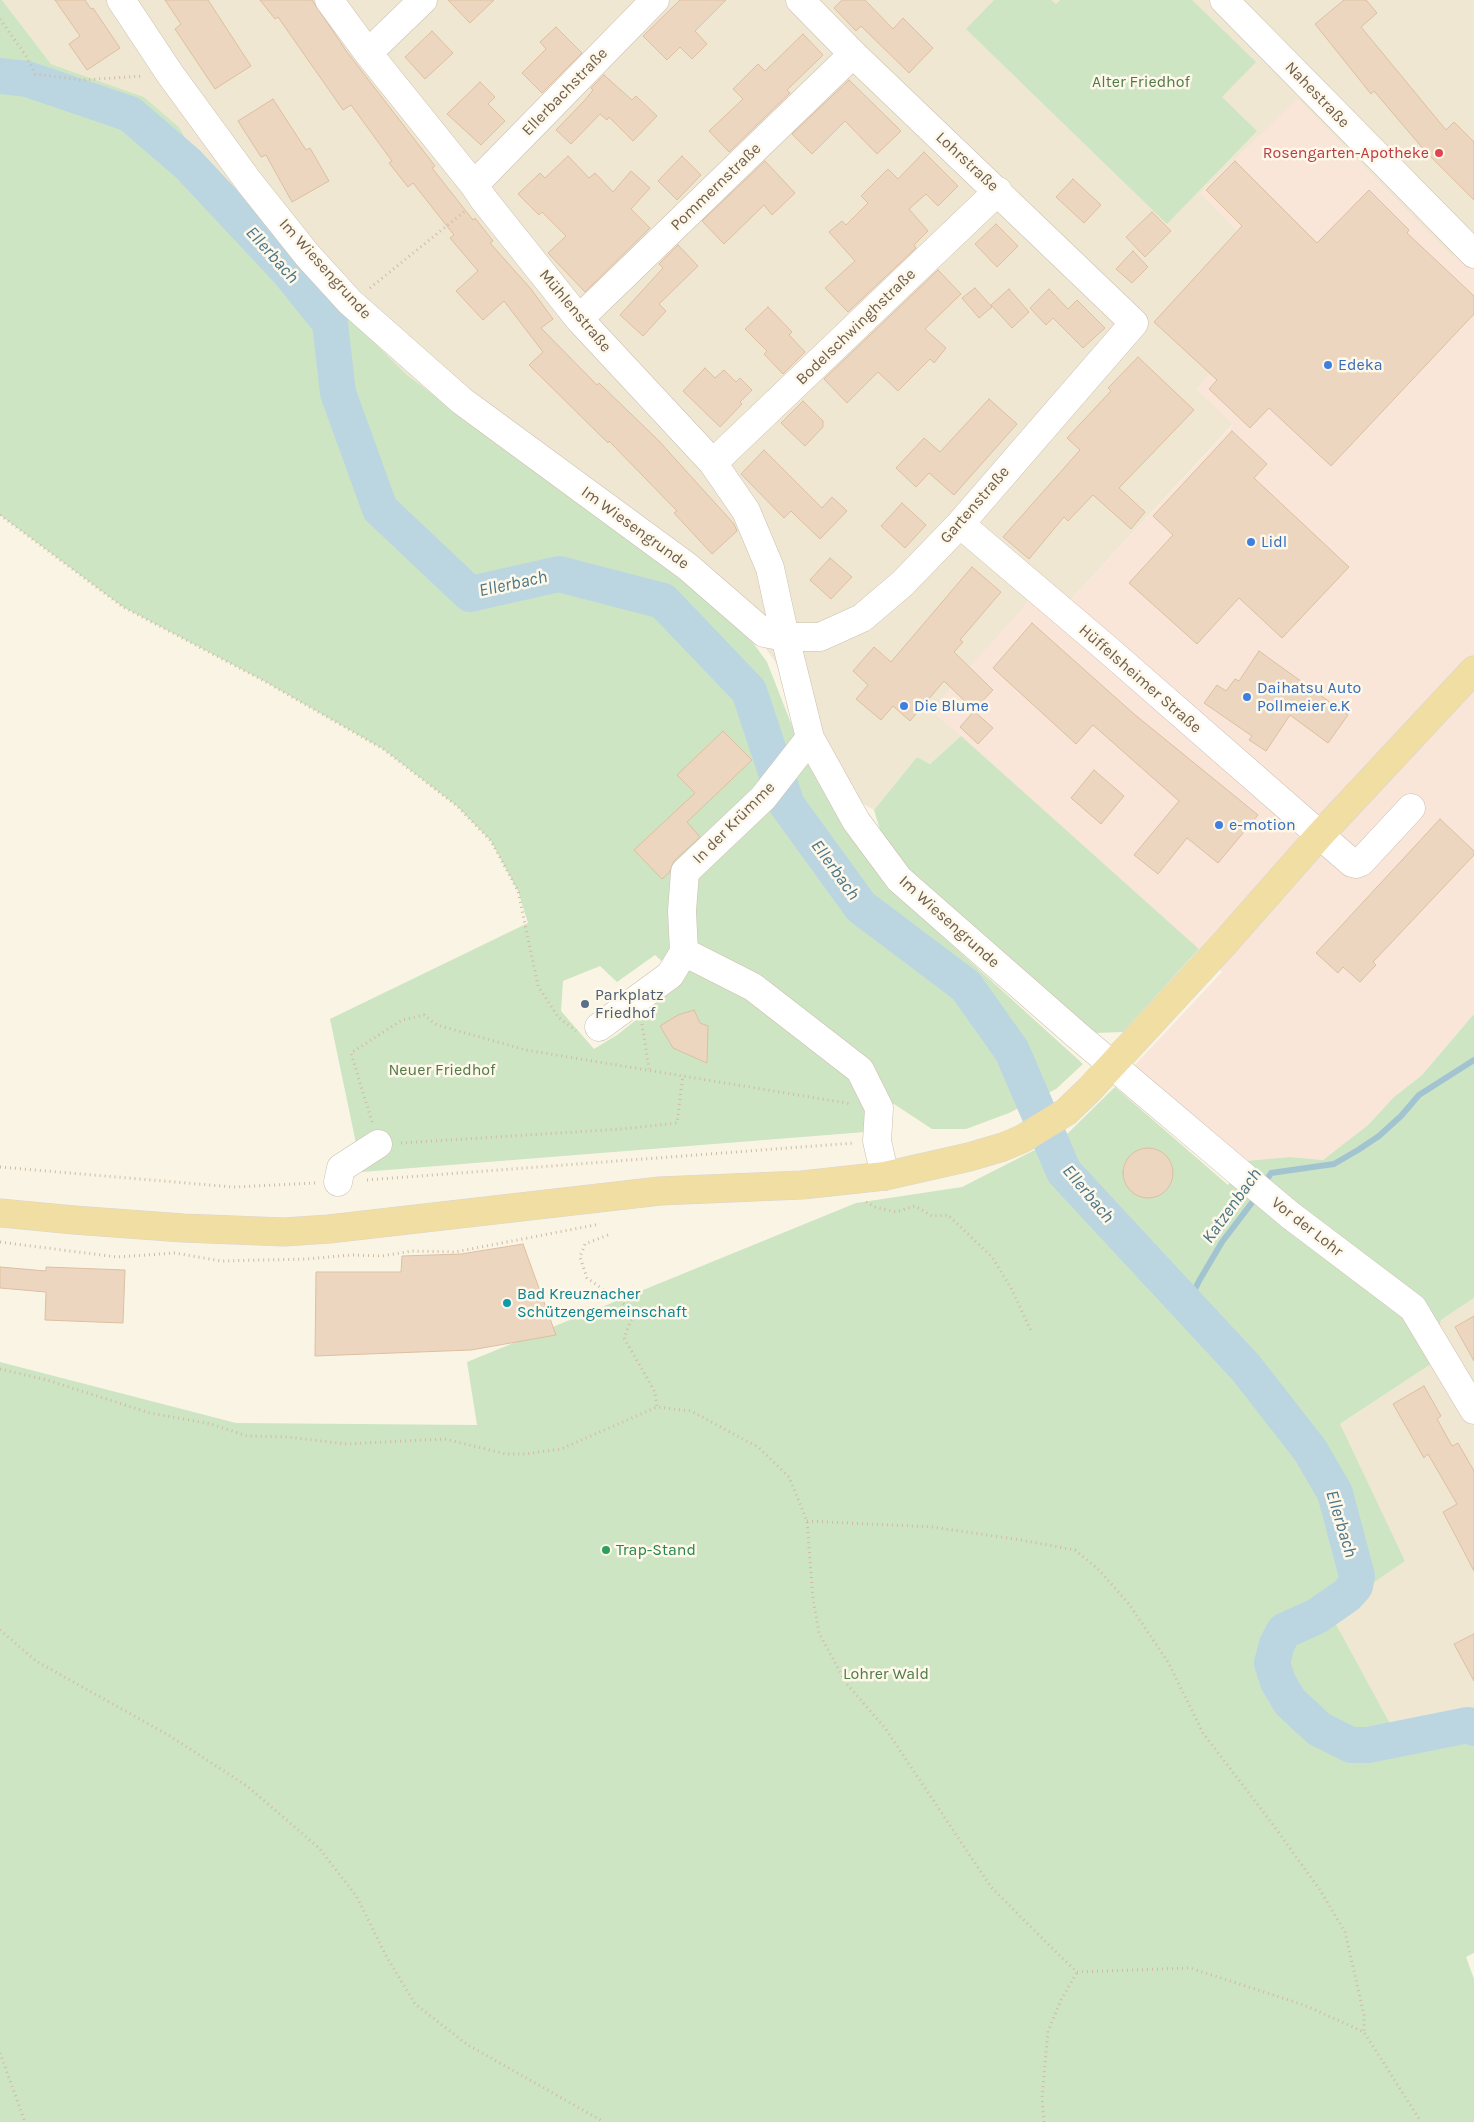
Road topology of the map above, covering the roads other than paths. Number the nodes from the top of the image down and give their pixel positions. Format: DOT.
graph roads {
  1 [pos="121,0"];
  2 [pos="329,0"];
  3 [pos="423,0"];
  4 [pos="655,0"];
  5 [pos="800,0"];
  6 [pos="1224,0"];
  7 [pos="368,53"];
  8 [pos="853,54"];
  9 [pos="998,191"];
  10 [pos="479,192"];
  11 [pos="1474,254"];
  12 [pos="579,319"];
  13 [pos="1134,323"];
  14 [pos="713,463"];
  15 [pos="960,524"];
  16 [pos="785,637"];
  17 [pos="1474,670"];
  18 [pos="810,738"];
  19 [pos="1411,808"];
  20 [pos="1318,836"];
  21 [pos="684,952"];
  22 [pos="599,1027"];
  23 [pos="1113,1065"];
  24 [pos="378,1144"];
  25 [pos="885,1176"];
  26 [pos="338,1182"];
  27 [pos="0,1213"];
  28 [pos="1474,1410"];
  1 -- 16 [label="street, Im Wiesengrunde"];
  2 -- 7 [label="street, Mühlenstraße"];
  3 -- 7 [label="street"];
  4 -- 10 [label="street, Ellerbachstraße"];
  5 -- 8 [label="street, Lohrstraße"];
  6 -- 11 [label="street, Nahestraße"];
  7 -- 10 [label="street, Mühlenstraße"];
  8 -- 9 [label="street, Lohrstraße"];
  8 -- 12 [label="street, Pommernstraße"];
  9 -- 13 [label="street, Lohrstraße"];
  9 -- 14 [label="street, Bodelschwinghstraße"];
  10 -- 12 [label="street, Mühlenstraße"];
  12 -- 14 [label="street, Mühlenstraße"];
  13 -- 15 [label="street, Gartenstraße"];
  14 -- 16 [label="street, Mühlenstraße"];
  15 -- 16 [label="street, Gartenstraße"];
  15 -- 20 [label="street, Hüffelsheimer Straße"];
  16 -- 18 [label="street, Im Wiesengrunde"];
  17 -- 20 [label="main road"];
  18 -- 21 [label="street, In der Krümme"];
  18 -- 23 [label="street, Im Wiesengrunde"];
  19 -- 20 [label="street, Hüffelsheimer Straße"];
  20 -- 23 [label="main road"];
  21 -- 22 [label="street"];
  21 -- 25 [label="street"];
  23 -- 25 [label="main road"];
  23 -- 28 [label="street, Vor der Lohr"];
  24 -- 26 [label="street"];
  25 -- 27 [label="main road"];
}
